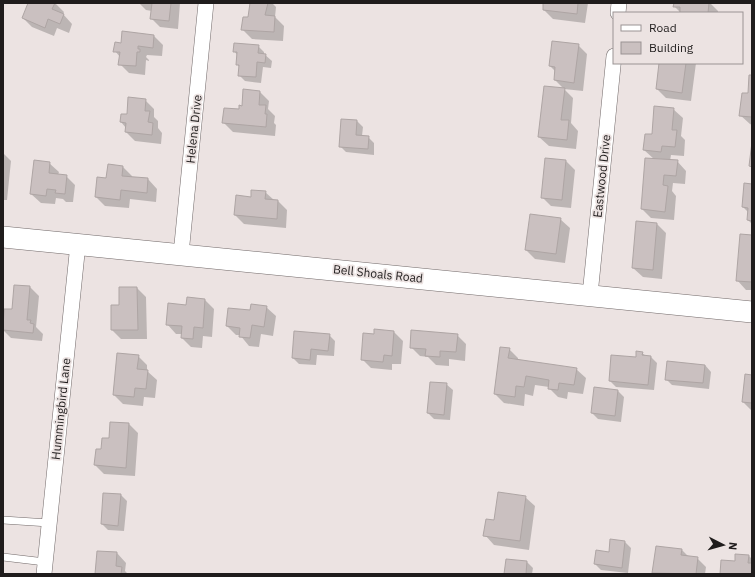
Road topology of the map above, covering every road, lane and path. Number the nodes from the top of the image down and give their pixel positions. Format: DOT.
graph roads {
  1 [pos="206,3"];
  2 [pos="613,64"];
  3 [pos="3,236"];
  4 [pos="78,244"];
  5 [pos="181,254"];
  6 [pos="590,295"];
  7 [pos="752,312"];
  8 [pos="3,520"];
  9 [pos="49,523"];
  10 [pos="3,557"];
  11 [pos="45,568"];
  1 -- 5 [label="street, Helena Drive"];
  2 -- 6 [label="street, Eastwood Drive"];
  3 -- 4 [label="main road, Bell Shoals Road"];
  4 -- 5 [label="main road, Bell Shoals Road"];
  4 -- 9 [label="street, Hummingbird Lane"];
  5 -- 6 [label="main road, Bell Shoals Road"];
  6 -- 7 [label="main road, Bell Shoals Road"];
  8 -- 9 [label="lane"];
  9 -- 11 [label="street, Hummingbird Lane"];
  10 -- 11 [label="lane"];
}
